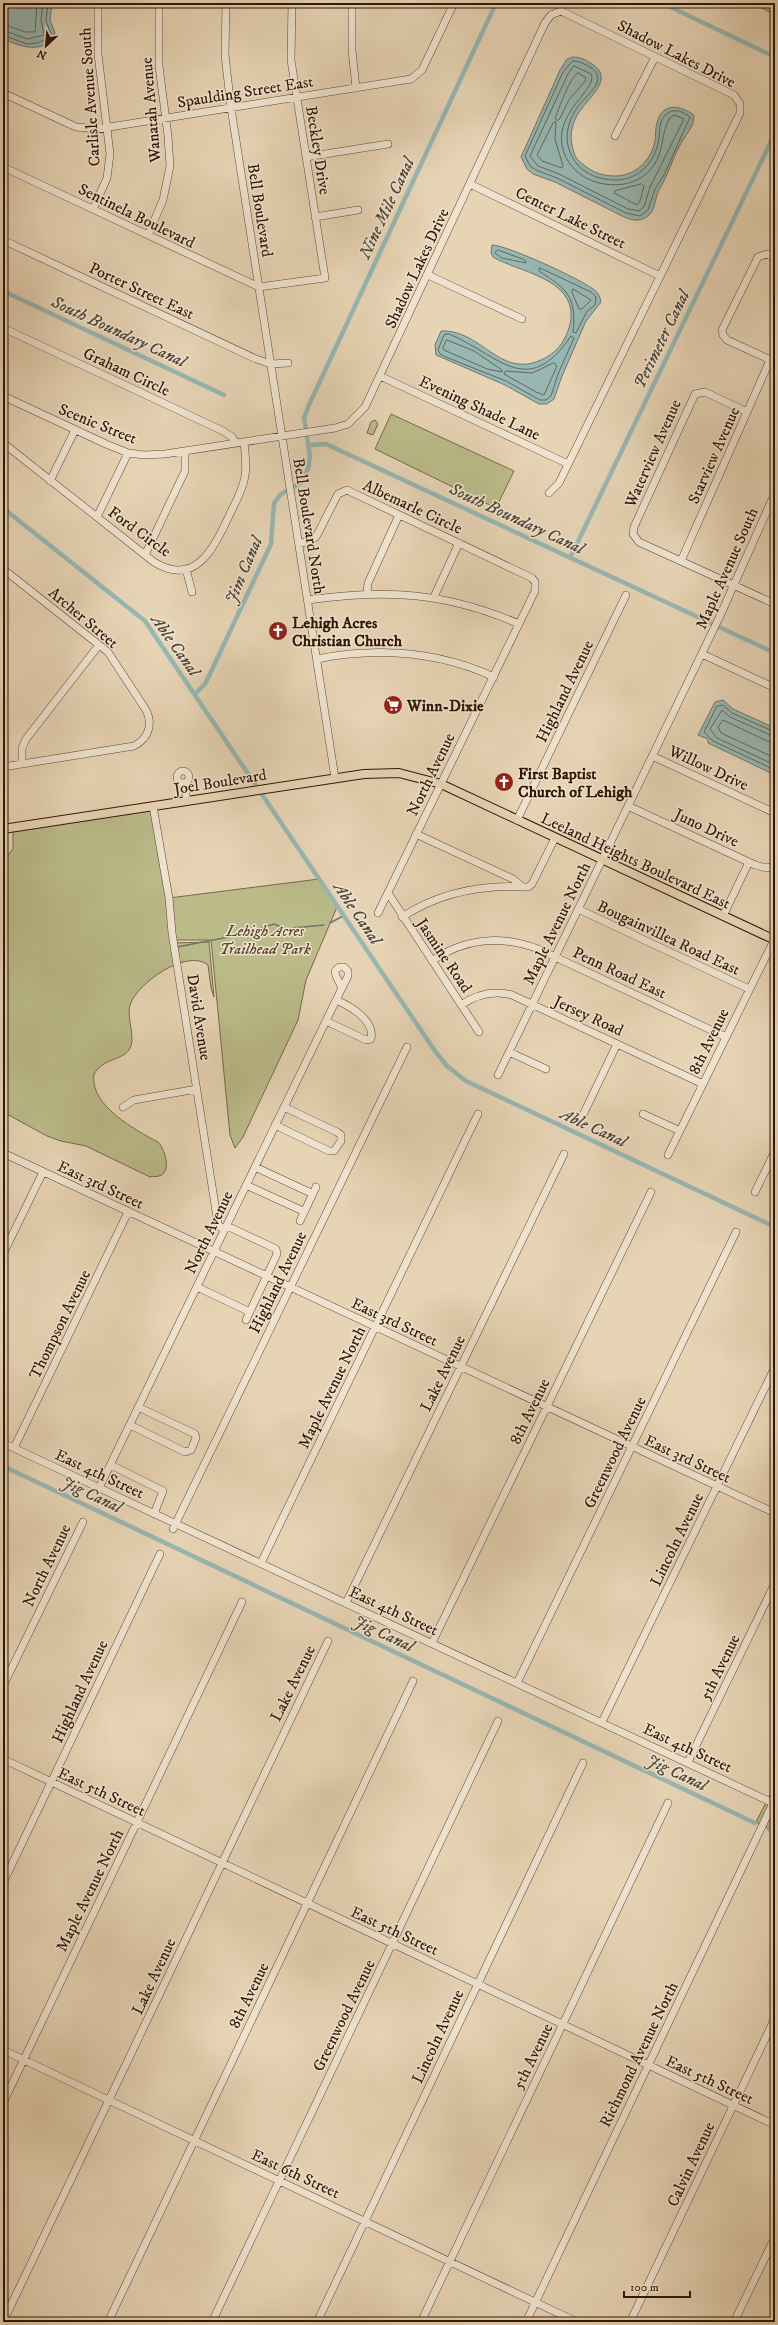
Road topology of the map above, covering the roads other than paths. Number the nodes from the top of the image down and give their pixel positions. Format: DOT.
graph roads {
  1 [pos="98,3"];
  2 [pos="159,3"];
  3 [pos="226,3"];
  4 [pos="292,3"];
  5 [pos="352,3"];
  6 [pos="454,3"];
  7 [pos="654,57"];
  8 [pos="356,88"];
  9 [pos="3,93"];
  10 [pos="296,97"];
  11 [pos="231,108"];
  12 [pos="166,118"];
  13 [pos="106,127"];
  14 [pos="615,136"];
  15 [pos="388,144"];
  16 [pos="306,157"];
  17 [pos="3,167"];
  18 [pos="470,184"];
  19 [pos="94,209"];
  20 [pos="358,210"];
  21 [pos="315,216"];
  22 [pos="148,235"];
  23 [pos="3,240"];
  24 [pos="775,258"];
  25 [pos="428,274"];
  26 [pos="660,276"];
  27 [pos="259,287"];
  28 [pos="522,319"];
  29 [pos="3,328"];
  30 [pos="772,361"];
  31 [pos="288,363"];
  32 [pos="271,364"];
  33 [pos="380,376"];
  34 [pos="3,396"];
  35 [pos="747,412"];
  36 [pos="280,420"];
  37 [pos="75,430"];
  38 [pos="282,436"];
  39 [pos="244,442"];
  40 [pos="3,443"];
  41 [pos="236,443"];
  42 [pos="185,451"];
  43 [pos="128,453"];
  44 [pos="568,464"];
  45 [pos="50,481"];
  46 [pos="549,493"];
  47 [pos="775,493"];
  48 [pos="399,515"];
  49 [pos="97,518"];
  50 [pos="299,543"];
  51 [pos="458,543"];
  52 [pos="145,555"];
  53 [pos="681,561"];
  54 [pos="3,569"];
  55 [pos="186,569"];
  56 [pos="535,582"];
  57 [pos="734,586"];
  58 [pos="192,592"];
  59 [pos="367,593"];
  60 [pos="626,595"];
  61 [pos="434,597"];
  62 [pos="308,600"];
  63 [pos="775,604"];
  64 [pos="519,624"];
  65 [pos="99,645"];
  66 [pos="702,654"];
  67 [pos="317,659"];
  68 [pos="494,676"];
  69 [pos="775,688"];
  70 [pos="652,756"];
  71 [pos="22,764"];
  72 [pos="3,767"];
  73 [pos="335,778"];
  74 [pos="184,784"];
  75 [pos="441,784"];
  76 [pos="187,800"];
  77 [pos="153,806"];
  78 [pos="628,806"];
  79 [pos="775,813"];
  80 [pos="517,820"];
  81 [pos="3,829"];
  82 [pos="416,834"];
  83 [pos="555,838"];
  84 [pos="602,860"];
  85 [pos="749,862"];
  86 [pos="775,866"];
  87 [pos="523,886"];
  88 [pos="388,893"];
  89 [pos="578,909"];
  90 [pos="378,913"];
  91 [pos="723,916"];
  92 [pos="402,917"];
  93 [pos="774,940"];
  94 [pos="555,957"];
  95 [pos="432,961"];
  96 [pos="342,988"];
  97 [pos="749,989"];
  98 [pos="336,1000"];
  99 [pos="532,1004"];
  100 [pos="461,1005"];
  101 [pos="326,1021"];
  102 [pos="479,1032"];
  103 [pos="726,1037"];
  104 [pos="617,1044"];
  105 [pos="407,1047"];
  106 [pos="509,1052"];
  107 [pos="546,1069"];
  108 [pos="498,1075"];
  109 [pos="703,1084"];
  110 [pos="197,1089"];
  111 [pos="123,1107"];
  112 [pos="284,1107"];
  113 [pos="478,1114"];
  114 [pos="643,1114"];
  115 [pos="582,1117"];
  116 [pos="275,1125"];
  117 [pos="345,1129"];
  118 [pos="680,1131"];
  119 [pos="341,1138"];
  120 [pos="775,1151"];
  121 [pos="3,1153"];
  122 [pos="564,1154"];
  123 [pos="668,1155"];
  124 [pos="255,1167"];
  125 [pos="43,1172"];
  126 [pos="246,1185"];
  127 [pos="316,1187"];
  128 [pos="651,1192"];
  129 [pos="755,1192"];
  130 [pos="312,1196"];
  131 [pos="305,1210"];
  132 [pos="128,1212"];
  133 [pos="300,1221"];
  134 [pos="225,1228"];
  135 [pos="736,1232"];
  136 [pos="214,1252"];
  137 [pos="3,1254"];
  138 [pos="267,1277"];
  139 [pos="197,1287"];
  140 [pos="290,1287"];
  141 [pos="250,1312"];
  142 [pos="246,1320"];
  143 [pos="375,1327"];
  144 [pos="461,1367"];
  145 [pos="775,1367"];
  146 [pos="138,1407"];
  147 [pos="546,1407"];
  148 [pos="130,1425"];
  149 [pos="3,1443"];
  150 [pos="632,1447"];
  151 [pos="14,1448"];
  152 [pos="111,1465"];
  153 [pos="717,1487"];
  154 [pos="99,1488"];
  155 [pos="154,1514"];
  156 [pos="775,1514"];
  157 [pos="83,1522"];
  158 [pos="174,1526"];
  159 [pos="160,1554"];
  160 [pos="261,1563"];
  161 [pos="775,1583"];
  162 [pos="242,1602"];
  163 [pos="346,1603"];
  164 [pos="328,1641"];
  165 [pos="432,1643"];
  166 [pos="413,1681"];
  167 [pos="517,1683"];
  168 [pos="3,1686"];
  169 [pos="498,1721"];
  170 [pos="602,1722"];
  171 [pos="3,1760"];
  172 [pos="688,1762"];
  173 [pos="583,1763"];
  174 [pos="51,1782"];
  175 [pos="774,1801"];
  176 [pos="668,1803"];
  177 [pos="137,1823"];
  178 [pos="222,1863"];
  179 [pos="3,1884"];
  180 [pos="307,1904"];
  181 [pos="393,1944"];
  182 [pos="478,1984"];
  183 [pos="775,2018"];
  184 [pos="563,2025"];
  185 [pos="3,2050"];
  186 [pos="23,2060"];
  187 [pos="648,2065"];
  188 [pos="109,2100"];
  189 [pos="3,2103"];
  190 [pos="733,2105"];
  191 [pos="775,2125"];
  192 [pos="194,2141"];
  193 [pos="279,2181"];
  194 [pos="364,2221"];
  195 [pos="775,2237"];
  196 [pos="450,2262"];
  197 [pos="535,2302"];
  198 [pos="3,2322"];
  199 [pos="108,2322"];
  200 [pos="212,2322"];
  201 [pos="317,2322"];
  202 [pos="421,2322"];
  203 [pos="526,2322"];
  204 [pos="577,2322"];
  205 [pos="630,2322"];
  206 [pos="734,2322"];
  1 -- 13 [label="street, Carlisle Avenue South"];
  2 -- 12 [label="street, Wanatah Avenue"];
  3 -- 11 [label="street, Bell Boulevard"];
  4 -- 10 [label="street, Beckley Drive"];
  5 -- 8 [label="street"];
  6 -- 8 [label="street, Spaulding Street East"];
  7 -- 14 [label="street"];
  7 -- 18 [label="street, Shadow Lakes Drive"];
  7 -- 26 [label="street, Shadow Lakes Drive"];
  8 -- 10 [label="street, Spaulding Street East"];
  9 -- 13 [label="street, Spaulding Street East"];
  10 -- 11 [label="street, Spaulding Street East"];
  10 -- 16 [label="street, Beckley Drive"];
  11 -- 12 [label="street, Spaulding Street East"];
  11 -- 27 [label="street, Bell Boulevard"];
  12 -- 13 [label="street, Spaulding Street East"];
  12 -- 22 [label="street, Wanatah Avenue"];
  13 -- 19 [label="street, Carlisle Avenue South"];
  15 -- 16 [label="street"];
  16 -- 21 [label="street, Beckley Drive"];
  17 -- 19 [label="street, Sentinela Boulevard"];
  18 -- 25 [label="street, Shadow Lakes Drive"];
  18 -- 26 [label="street, Center Lake Street"];
  19 -- 22 [label="street, Sentinela Boulevard"];
  20 -- 21 [label="street"];
  21 -- 27 [label="street, Beckley Drive"];
  22 -- 27 [label="street, Sentinela Boulevard"];
  23 -- 32 [label="street, Porter Street East"];
  24 -- 30 [label="street"];
  25 -- 28 [label="street"];
  25 -- 33 [label="street, Shadow Lakes Drive"];
  26 -- 44 [label="street, Shadow Lakes Drive"];
  27 -- 32 [label="street, Bell Boulevard"];
  29 -- 41 [label="street, Graham Circle"];
  30 -- 35 [label="street, Starview Avenue"];
  31 -- 32 [label="street"];
  32 -- 36 [label="street, Bell Boulevard"];
  33 -- 38 [label="street, Shadow Lakes Drive"];
  33 -- 44 [label="street, Evening Shade Lane"];
  34 -- 37 [label="street, Scenic Street"];
  35 -- 53 [label="street, Starview Avenue"];
  35 -- 53 [label="street, Waterview Avenue"];
  36 -- 38 [label="street, Bell Boulevard North"];
  37 -- 43 [label="street, Scenic Street"];
  37 -- 45 [label="street"];
  38 -- 39 [label="street, Scenic Street"];
  38 -- 50 [label="street, Bell Boulevard North"];
  39 -- 41 [label="street, Scenic Street"];
  39 -- 55 [label="street, Ford Circle"];
  40 -- 45 [label="street, Ford Circle"];
  41 -- 42 [label="street, Scenic Street"];
  42 -- 43 [label="street, Scenic Street"];
  42 -- 52 [label="street"];
  43 -- 49 [label="street"];
  44 -- 46 [label="street, Shadow Lakes Drive"];
  45 -- 49 [label="street, Ford Circle"];
  47 -- 57 [label="street, Maple Avenue South"];
  48 -- 50 [label="street, Albemarle Circle"];
  48 -- 51 [label="street, Albemarle Circle"];
  48 -- 59 [label="street"];
  49 -- 52 [label="street, Ford Circle"];
  50 -- 62 [label="street, Bell Boulevard North"];
  51 -- 56 [label="street, Albemarle Circle"];
  51 -- 61 [label="street"];
  52 -- 55 [label="street, Ford Circle"];
  53 -- 57 [label="street"];
  54 -- 65 [label="street, Archer Street"];
  55 -- 58 [label="street"];
  56 -- 64 [label="street, North Avenue"];
  57 -- 63 [label="street"];
  57 -- 66 [label="street, Maple Avenue South"];
  59 -- 61 [label="street"];
  59 -- 62 [label="street"];
  60 -- 80 [label="street, Highland Avenue"];
  61 -- 64 [label="street"];
  62 -- 67 [label="street, Bell Boulevard North"];
  64 -- 68 [label="street, North Avenue"];
  65 -- 71 [label="street"];
  65 -- 71 [label="street, Archer Street"];
  66 -- 69 [label="street"];
  66 -- 70 [label="street, Maple Avenue North"];
  67 -- 68 [label="street"];
  67 -- 73 [label="street, Bell Boulevard North"];
  68 -- 75 [label="street, North Avenue"];
  70 -- 78 [label="street, Maple Avenue North"];
  70 -- 79 [label="street, Willow Drive"];
  71 -- 72 [label="street, Archer Street"];
  73 -- 75 [label="main road, Joel Boulevard"];
  73 -- 76 [label="main road, Joel Boulevard"];
  74 -- 76 [label="street"];
  75 -- 80 [label="main road, Leeland Heights Boulevard East"];
  75 -- 82 [label="street, North Avenue"];
  76 -- 77 [label="main road, Joel Boulevard"];
  77 -- 81 [label="main road, Joel Boulevard"];
  77 -- 110 [label="street, David Avenue"];
  78 -- 84 [label="street, Maple Avenue North"];
  78 -- 85 [label="street, Juno Drive"];
  80 -- 83 [label="main road, Leeland Heights Boulevard East"];
  82 -- 87 [label="street"];
  82 -- 88 [label="street, North Avenue"];
  83 -- 84 [label="main road, Leeland Heights Boulevard East"];
  83 -- 87 [label="street"];
  84 -- 89 [label="street, Maple Avenue North"];
  84 -- 91 [label="main road, Leeland Heights Boulevard East"];
  85 -- 86 [label="street, Juno Drive"];
  85 -- 91 [label="street"];
  87 -- 92 [label="street"];
  88 -- 90 [label="street, North Avenue"];
  88 -- 92 [label="street, Jasmine Road"];
  89 -- 94 [label="street, Maple Avenue North"];
  89 -- 97 [label="street, Bougainvillea Road East"];
  91 -- 93 [label="main road, Leeland Heights Boulevard East"];
  92 -- 95 [label="street, Jasmine Road"];
  93 -- 97 [label="street, 8th Avenue"];
  94 -- 95 [label="street, Penn Road East"];
  94 -- 99 [label="street, Maple Avenue North"];
  94 -- 103 [label="street, Penn Road East"];
  95 -- 100 [label="street, Jasmine Road"];
  96 -- 98 [label="street, North Avenue"];
  97 -- 103 [label="street, 8th Avenue"];
  98 -- 101 [label="street, North Avenue"];
  98 -- 101 [label="street"];
  99 -- 100 [label="street, Jersey Road"];
  99 -- 104 [label="street, Jersey Road"];
  99 -- 106 [label="street, Maple Avenue North"];
  100 -- 102 [label="street, Jasmine Road"];
  101 -- 112 [label="street, North Avenue"];
  103 -- 109 [label="street, 8th Avenue"];
  104 -- 109 [label="street, Jersey Road"];
  104 -- 115 [label="street"];
  105 -- 140 [label="street, Highland Avenue"];
  106 -- 107 [label="street"];
  106 -- 108 [label="street, Maple Avenue North"];
  109 -- 118 [label="street, 8th Avenue"];
  110 -- 111 [label="street"];
  110 -- 134 [label="street, David Avenue"];
  112 -- 116 [label="street, North Avenue"];
  112 -- 119 [label="street"];
  113 -- 143 [label="street, Maple Avenue North"];
  114 -- 118 [label="street"];
  116 -- 119 [label="street"];
  116 -- 124 [label="street, North Avenue"];
  117 -- 119 [label="street"];
  118 -- 123 [label="street, 8th Avenue"];
  120 -- 129 [label="street"];
  121 -- 125 [label="street, East 3rd Street"];
  122 -- 144 [label="street, Lake Avenue"];
  124 -- 126 [label="street, North Avenue"];
  124 -- 130 [label="street"];
  125 -- 132 [label="street, East 3rd Street"];
  125 -- 137 [label="street"];
  126 -- 131 [label="street"];
  126 -- 134 [label="street, North Avenue"];
  127 -- 130 [label="street"];
  128 -- 147 [label="street, 8th Avenue"];
  130 -- 131 [label="street"];
  131 -- 133 [label="street"];
  132 -- 136 [label="street, East 3rd Street"];
  132 -- 151 [label="street, Thompson Avenue"];
  134 -- 136 [label="street, North Avenue"];
  134 -- 138 [label="street"];
  135 -- 150 [label="street, Greenwood Avenue"];
  136 -- 138 [label="street, East 3rd Street"];
  136 -- 139 [label="street, North Avenue"];
  138 -- 140 [label="street, East 3rd Street"];
  138 -- 141 [label="street"];
  139 -- 141 [label="street"];
  139 -- 146 [label="street, North Avenue"];
  140 -- 143 [label="street, East 3rd Street"];
  140 -- 158 [label="street, Highland Avenue"];
  141 -- 142 [label="street"];
  143 -- 144 [label="street, East 3rd Street"];
  143 -- 160 [label="street, Maple Avenue North"];
  144 -- 147 [label="street, East 3rd Street"];
  144 -- 163 [label="street, Lake Avenue"];
  145 -- 153 [label="street, Lincoln Avenue"];
  146 -- 148 [label="street, North Avenue"];
  146 -- 148 [label="street"];
  147 -- 150 [label="street, East 3rd Street"];
  147 -- 165 [label="street, 8th Avenue"];
  148 -- 152 [label="street, North Avenue"];
  149 -- 151 [label="street, East 4th Street"];
  150 -- 153 [label="street, East 3rd Street"];
  150 -- 167 [label="street, Greenwood Avenue"];
  151 -- 154 [label="street, East 4th Street"];
  152 -- 154 [label="street, North Avenue"];
  152 -- 155 [label="street"];
  153 -- 156 [label="street, East 3rd Street"];
  153 -- 170 [label="street, Lincoln Avenue"];
  154 -- 155 [label="street, East 4th Street"];
  155 -- 158 [label="street, East 4th Street"];
  157 -- 168 [label="street, North Avenue"];
  158 -- 160 [label="street, East 4th Street"];
  159 -- 174 [label="street, Highland Avenue"];
  160 -- 163 [label="street, East 4th Street"];
  161 -- 172 [label="street, 5th Avenue"];
  162 -- 177 [label="street, Maple Avenue North"];
  163 -- 165 [label="street, East 4th Street"];
  164 -- 178 [label="street, Lake Avenue"];
  165 -- 167 [label="street, East 4th Street"];
  166 -- 180 [label="street, 8th Avenue"];
  167 -- 170 [label="street, East 4th Street"];
  169 -- 181 [label="street, Greenwood Avenue"];
  170 -- 172 [label="street, East 4th Street"];
  171 -- 174 [label="street, East 5th Street"];
  172 -- 175 [label="street, East 4th Street"];
  173 -- 182 [label="street, Lincoln Avenue"];
  174 -- 177 [label="street, East 5th Street"];
  174 -- 179 [label="street, Highland Avenue"];
  175 -- 187 [label="street, Richmond Avenue North"];
  176 -- 184 [label="street, 5th Avenue"];
  177 -- 178 [label="street, East 5th Street"];
  177 -- 186 [label="street, Maple Avenue North"];
  178 -- 180 [label="street, East 5th Street"];
  178 -- 188 [label="street, Lake Avenue"];
  180 -- 181 [label="street, East 5th Street"];
  180 -- 192 [label="street, 8th Avenue"];
  181 -- 182 [label="street, East 5th Street"];
  181 -- 193 [label="street, Greenwood Avenue"];
  182 -- 184 [label="street, East 5th Street"];
  182 -- 194 [label="street, Lincoln Avenue"];
  183 -- 190 [label="street, Calvin Avenue"];
  184 -- 187 [label="street, East 5th Street"];
  184 -- 196 [label="street, 5th Avenue"];
  185 -- 186 [label="street, East 6th Street"];
  186 -- 188 [label="street, East 6th Street"];
  186 -- 189 [label="street, Maple Avenue North"];
  187 -- 190 [label="street, East 5th Street"];
  187 -- 197 [label="street, Richmond Avenue North"];
  188 -- 192 [label="street, East 6th Street"];
  188 -- 198 [label="street, Lake Avenue"];
  190 -- 191 [label="street, East 5th Street"];
  190 -- 205 [label="street, Calvin Avenue"];
  192 -- 193 [label="street, East 6th Street"];
  192 -- 199 [label="street, 8th Avenue"];
  193 -- 194 [label="street, East 6th Street"];
  193 -- 200 [label="street, Greenwood Avenue"];
  194 -- 196 [label="street, East 6th Street"];
  194 -- 201 [label="street, Lincoln Avenue"];
  195 -- 206 [label="street"];
  196 -- 197 [label="street, East 6th Street"];
  196 -- 202 [label="street, 5th Avenue"];
  197 -- 203 [label="street, Richmond Avenue North"];
  197 -- 204 [label="street, East 6th Street"];
}
